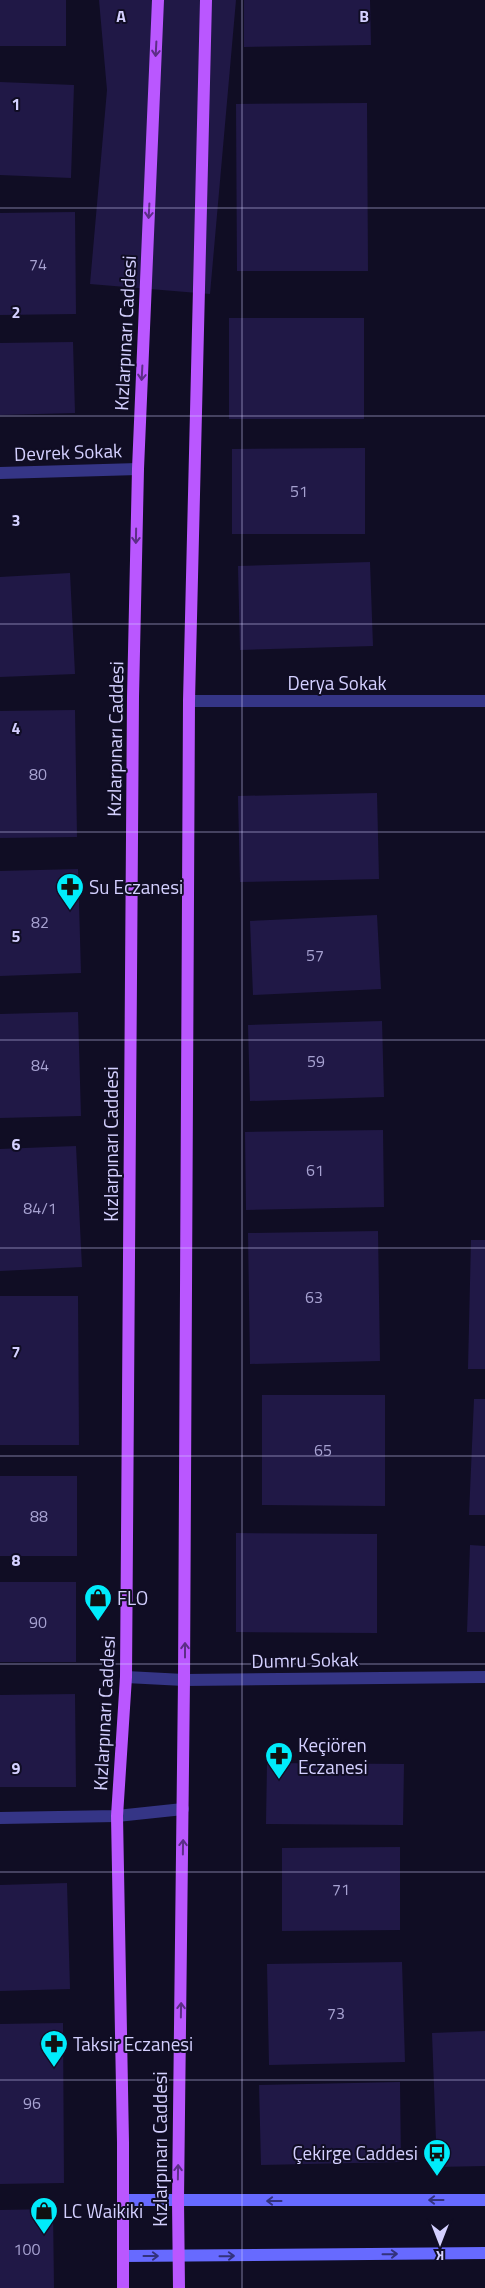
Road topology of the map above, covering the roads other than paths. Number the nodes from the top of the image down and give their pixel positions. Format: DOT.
graph roads {
  1 [pos="158,0"];
  2 [pos="206,0"];
  3 [pos="138,469"];
  4 [pos="0,473"];
  5 [pos="189,701"];
  6 [pos="485,701"];
  7 [pos="126,1677"];
  8 [pos="485,1677"];
  9 [pos="184,1680"];
  10 [pos="183,1809"];
  11 [pos="118,1816"];
  12 [pos="0,1818"];
  13 [pos="123,2200"];
  14 [pos="178,2200"];
  15 [pos="485,2200"];
  16 [pos="485,2253"];
  17 [pos="123,2256"];
  18 [pos="179,2256"];
  19 [pos="123,2288"];
  20 [pos="179,2288"];
  1 -- 3 [label="main road, Kızlarpınarı Caddesi, one-way"];
  2 -- 5 [label="main road, Kızlarpınarı Caddesi"];
  3 -- 4 [label="street, Devrek Sokak"];
  3 -- 7 [label="main road, Kızlarpınarı Caddesi, one-way"];
  5 -- 6 [label="street, Derya Sokak"];
  9 -- 5 [label="main road, Kızlarpınarı Caddesi, one-way"];
  7 -- 9 [label="street, Dumru Sokak"];
  7 -- 11 [label="main road, Kızlarpınarı Caddesi"];
  8 -- 9 [label="street, Dumru Sokak"];
  9 -- 10 [label="main road, Kızlarpınarı Caddesi"];
  10 -- 11 [label="street"];
  14 -- 10 [label="main road, Kızlarpınarı Caddesi, one-way"];
  11 -- 12 [label="street"];
  11 -- 13 [label="main road, Kızlarpınarı Caddesi"];
  13 -- 14 [label="main road"];
  13 -- 17 [label="main road, Kızlarpınarı Caddesi"];
  15 -- 14 [label="main road, one-way"];
  14 -- 18 [label="main road, Kızlarpınarı Caddesi"];
  18 -- 16 [label="main road, one-way"];
  17 -- 18 [label="main road, one-way"];
  17 -- 19 [label="main road, Kızlarpınarı Caddesi"];
  18 -- 20 [label="main road, Kızlarpınarı Caddesi"];
}
